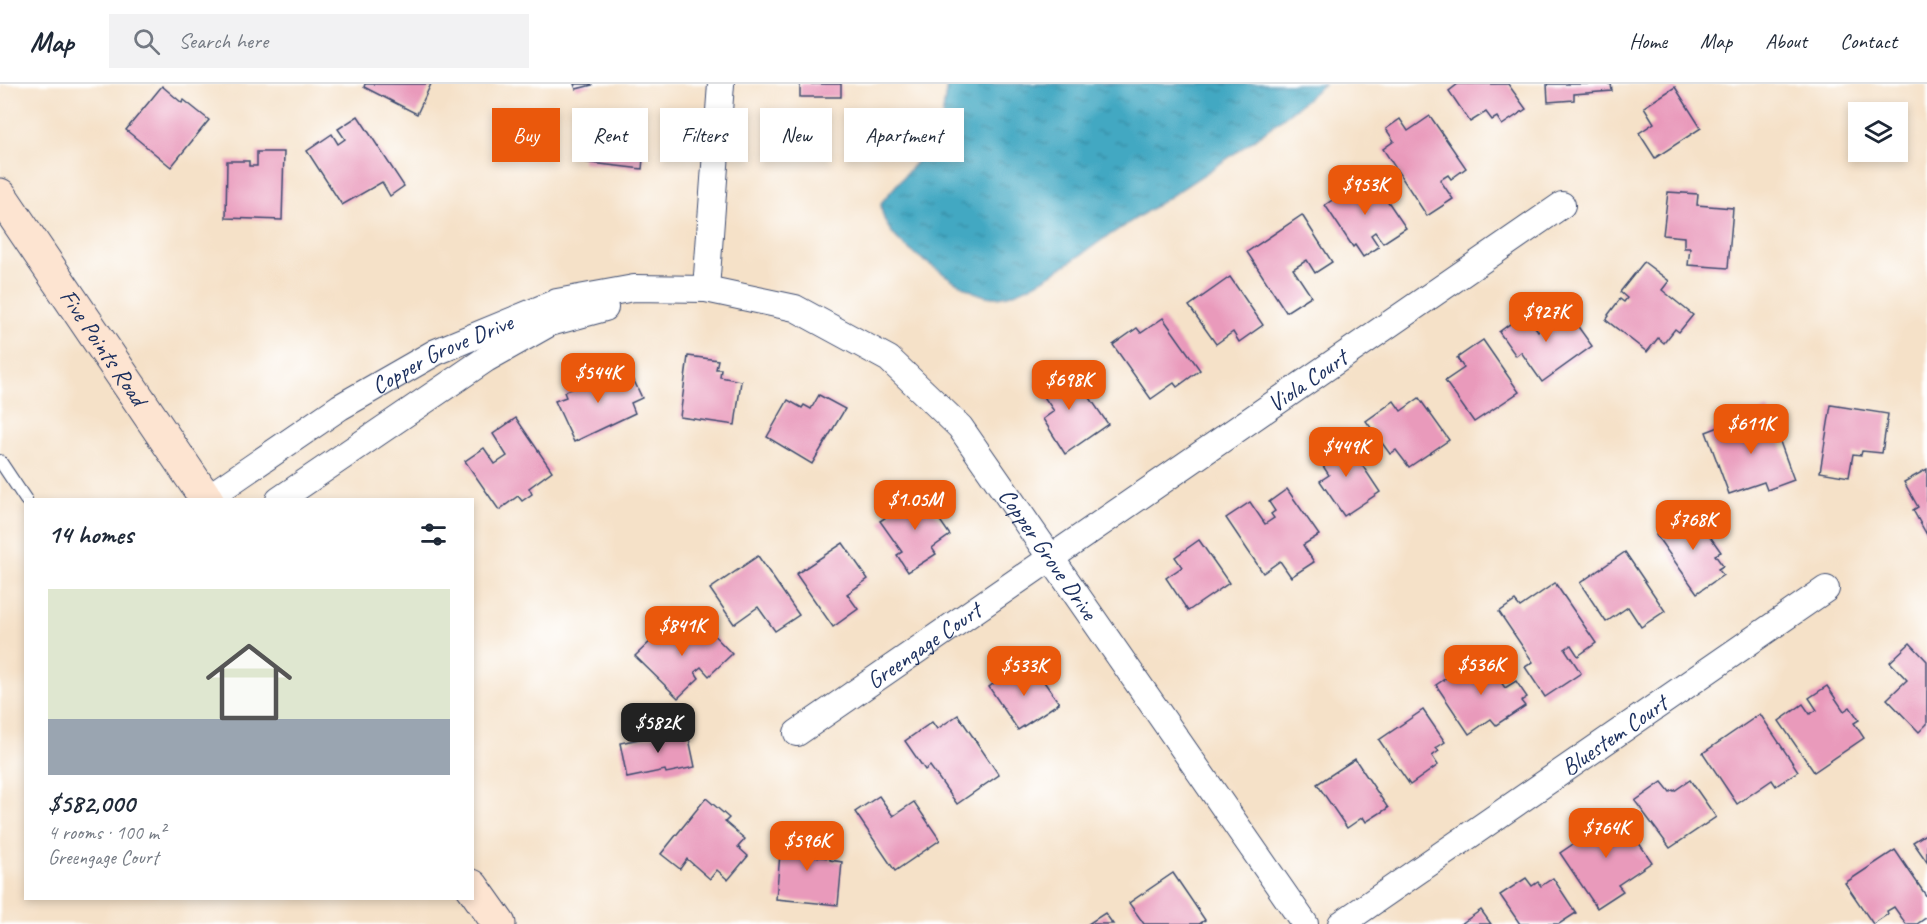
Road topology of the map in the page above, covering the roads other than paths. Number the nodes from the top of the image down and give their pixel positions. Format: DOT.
graph roads {
  1 [pos="721,84"];
  2 [pos="0,195"];
  3 [pos="1562,205"];
  4 [pos="706,289"];
  5 [pos="0,461"];
  6 [pos="25,498"];
  7 [pos="205,498"];
  8 [pos="207,498"];
  9 [pos="282,498"];
  10 [pos="1052,558"];
  11 [pos="1826,589"];
  12 [pos="797,733"];
  13 [pos="474,889"];
  14 [pos="499,924"];
  15 [pos="1305,924"];
  16 [pos="1341,924"];
  1 -- 4 [label="street"];
  2 -- 7 [label="street, Five Points Road"];
  3 -- 10 [label="street, Viola Court"];
  4 -- 8 [label="street, Copper Grove Drive"];
  4 -- 9 [label="street, Copper Grove Drive"];
  4 -- 10 [label="street, Copper Grove Drive"];
  5 -- 6 [label="lane"];
  10 -- 12 [label="street, Greengage Court"];
  10 -- 15 [label="street, Copper Grove Drive"];
  11 -- 16 [label="street, Bluestem Court"];
  13 -- 14 [label="street"];
}
